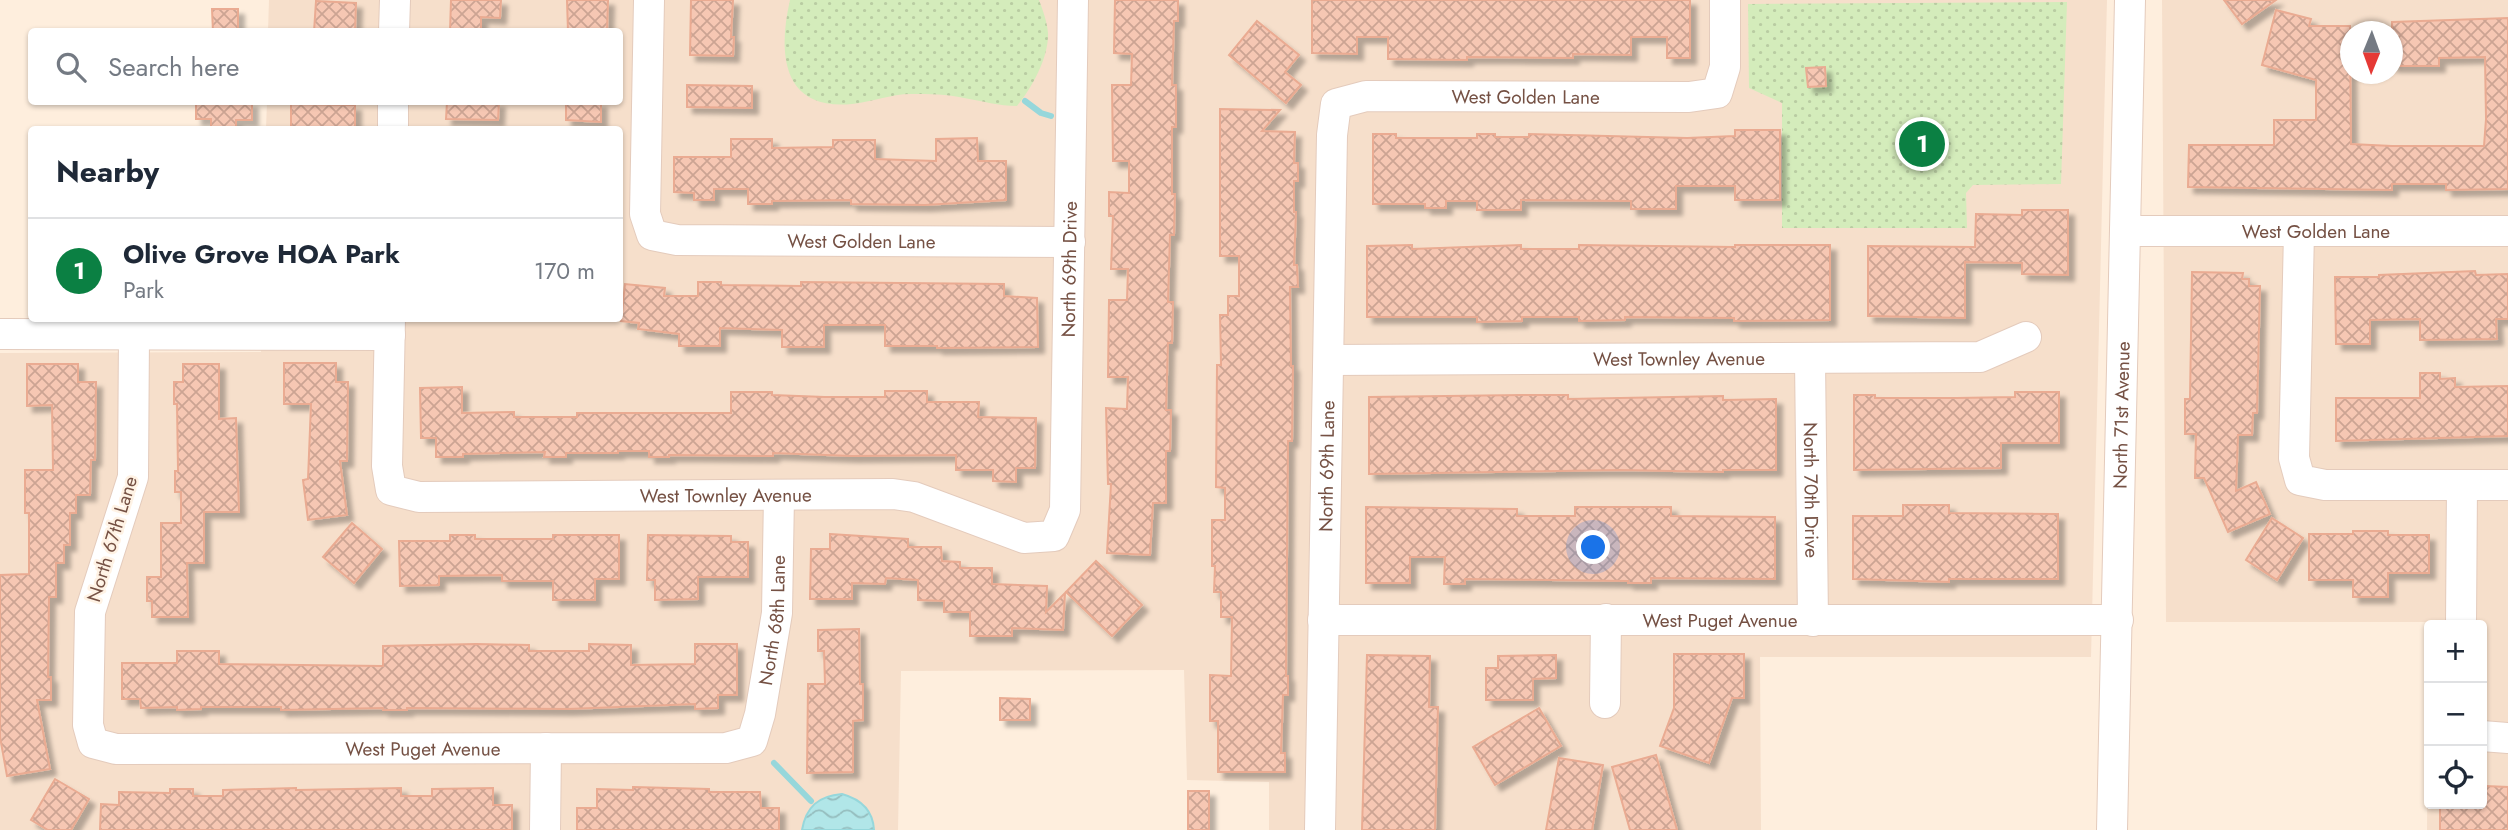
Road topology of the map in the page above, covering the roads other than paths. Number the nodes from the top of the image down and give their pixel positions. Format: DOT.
graph roads {
  1 [pos="395,0"];
  2 [pos="649,0"];
  3 [pos="1073,0"];
  4 [pos="1725,0"];
  5 [pos="2130,0"];
  6 [pos="394,28"];
  7 [pos="1336,104"];
  8 [pos="393,105"];
  9 [pos="393,126"];
  10 [pos="2125,231"];
  11 [pos="2508,231"];
  12 [pos="2299,232"];
  13 [pos="1070,242"];
  14 [pos="390,327"];
  15 [pos="0,334"];
  16 [pos="134,334"];
  17 [pos="2026,337"];
  18 [pos="1329,359"];
  19 [pos="1810,359"];
  20 [pos="2462,485"];
  21 [pos="2508,485"];
  22 [pos="779,495"];
  23 [pos="1054,536"];
  24 [pos="1606,619"];
  25 [pos="1323,620"];
  26 [pos="2118,620"];
  27 [pos="2461,620"];
  28 [pos="1813,621"];
  29 [pos="1605,704"];
  30 [pos="2487,736"];
  31 [pos="2508,738"];
  32 [pos="752,741"];
  33 [pos="93,743"];
  34 [pos="546,748"];
  35 [pos="545,830"];
  36 [pos="1320,830"];
  37 [pos="2112,830"];
  1 -- 6 [label="street"];
  2 -- 13 [label="street, West Golden Lane"];
  3 -- 13 [label="street, North 69th Drive"];
  4 -- 7 [label="street, West Golden Lane"];
  5 -- 10 [label="street, North 71st Avenue"];
  7 -- 18 [label="street, North 69th Lane"];
  8 -- 9 [label="street"];
  10 -- 12 [label="street, West Golden Lane"];
  10 -- 26 [label="street, North 71st Avenue"];
  11 -- 12 [label="street, West Golden Lane"];
  12 -- 20 [label="street"];
  13 -- 23 [label="street, North 69th Drive"];
  14 -- 16 [label="street"];
  14 -- 22 [label="street, West Townley Avenue"];
  15 -- 16 [label="street"];
  16 -- 33 [label="street, North 67th Lane"];
  17 -- 19 [label="street, West Townley Avenue"];
  18 -- 19 [label="street, West Townley Avenue"];
  18 -- 25 [label="street, North 69th Lane"];
  19 -- 28 [label="street, North 70th Drive"];
  20 -- 21 [label="street"];
  20 -- 27 [label="street"];
  22 -- 23 [label="street, West Townley Avenue"];
  22 -- 32 [label="street, North 68th Lane"];
  24 -- 25 [label="street, West Puget Avenue"];
  24 -- 28 [label="street, West Puget Avenue"];
  24 -- 29 [label="street"];
  25 -- 36 [label="street, North 69th Lane"];
  26 -- 28 [label="street, West Puget Avenue"];
  26 -- 37 [label="street, North 71st Avenue"];
  30 -- 31 [label="street"];
  32 -- 34 [label="street, West Puget Avenue"];
  33 -- 34 [label="street, West Puget Avenue"];
  34 -- 35 [label="street"];
}
